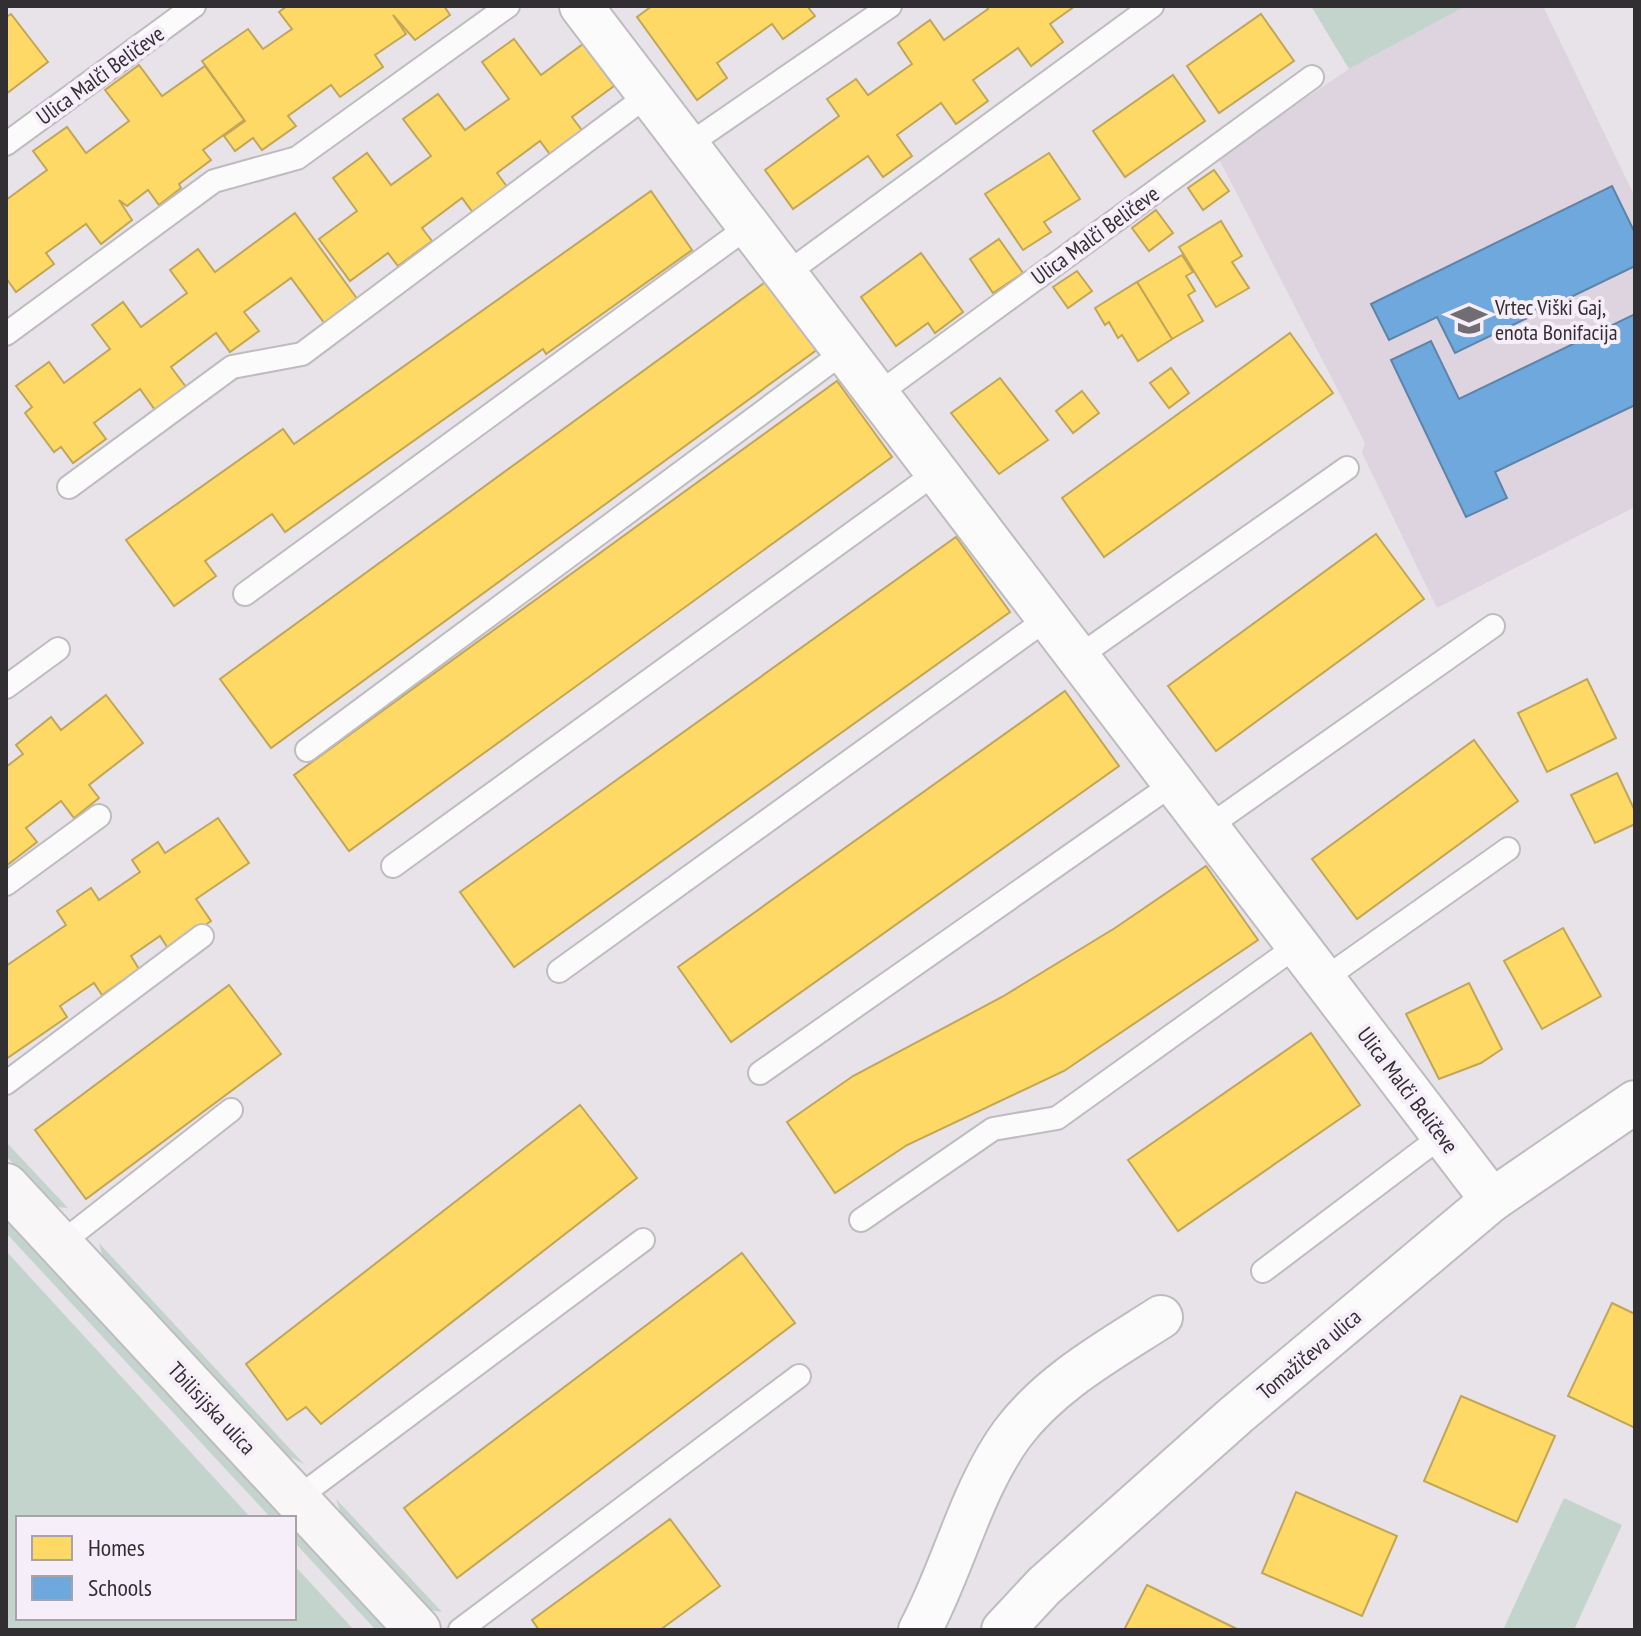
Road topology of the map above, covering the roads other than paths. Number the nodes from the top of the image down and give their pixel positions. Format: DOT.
graph roads {
  1 [pos="194,6"];
  2 [pos="508,6"];
  3 [pos="581,6"];
  4 [pos="890,6"];
  5 [pos="1152,6"];
  6 [pos="1312,77"];
  7 [pos="648,95"];
  8 [pos="6,144"];
  9 [pos="688,145"];
  10 [pos="749,226"];
  11 [pos="786,274"];
  12 [pos="6,334"];
  13 [pos="845,351"];
  14 [pos="878,394"];
  15 [pos="1347,468"];
  16 [pos="937,472"];
  17 [pos="69,487"];
  18 [pos="245,594"];
  19 [pos="1048,618"];
  20 [pos="1493,626"];
  21 [pos="58,649"];
  22 [pos="1078,657"];
  23 [pos="6,687"];
  24 [pos="307,750"];
  25 [pos="1174,783"];
  26 [pos="99,816"];
  27 [pos="1208,827"];
  28 [pos="1508,849"];
  29 [pos="393,866"];
  30 [pos="6,884"];
  31 [pos="202,936"];
  32 [pos="1298,945"];
  33 [pos="559,971"];
  34 [pos="1324,979"];
  35 [pos="760,1073"];
  36 [pos="6,1083"];
  37 [pos="1635,1102"];
  38 [pos="231,1110"];
  39 [pos="1443,1135"];
  40 [pos="6,1186"];
  41 [pos="1492,1200"];
  42 [pos="861,1220"];
  43 [pos="643,1240"];
  44 [pos="60,1244"];
  45 [pos="1263,1271"];
  46 [pos="1161,1317"];
  47 [pos="799,1376"];
  48 [pos="296,1499"];
  49 [pos="418,1630"];
  50 [pos="460,1630"];
  51 [pos="920,1630"];
  52 [pos="1003,1630"];
  1 -- 8 [label="lane, Ulica Malči Beličeve"];
  2 -- 12 [label="lane"];
  3 -- 7 [label="street, Ulica Malči Beličeve"];
  4 -- 9 [label="lane"];
  5 -- 11 [label="lane"];
  6 -- 14 [label="lane, Ulica Malči Beličeve"];
  7 -- 9 [label="street, Ulica Malči Beličeve"];
  7 -- 17 [label="lane"];
  9 -- 10 [label="street, Ulica Malči Beličeve"];
  10 -- 11 [label="street, Ulica Malči Beličeve"];
  10 -- 18 [label="lane"];
  11 -- 13 [label="street, Ulica Malči Beličeve"];
  13 -- 14 [label="street, Ulica Malči Beličeve"];
  13 -- 24 [label="lane"];
  14 -- 16 [label="street, Ulica Malči Beličeve"];
  15 -- 22 [label="lane"];
  16 -- 19 [label="street, Ulica Malči Beličeve"];
  16 -- 29 [label="lane"];
  19 -- 22 [label="street, Ulica Malči Beličeve"];
  19 -- 33 [label="lane"];
  20 -- 27 [label="lane"];
  21 -- 23 [label="lane"];
  22 -- 25 [label="street, Ulica Malči Beličeve"];
  25 -- 27 [label="street, Ulica Malči Beličeve"];
  25 -- 35 [label="lane"];
  26 -- 30 [label="lane"];
  27 -- 32 [label="street, Ulica Malči Beličeve"];
  28 -- 34 [label="lane"];
  31 -- 36 [label="lane"];
  32 -- 34 [label="street, Ulica Malči Beličeve"];
  32 -- 42 [label="lane"];
  34 -- 39 [label="street, Ulica Malči Beličeve"];
  37 -- 41 [label="street, Tomažičeva ulica"];
  38 -- 44 [label="lane"];
  39 -- 41 [label="street, Ulica Malči Beličeve"];
  39 -- 45 [label="lane"];
  40 -- 44 [label="street, Tbilisijska ulica"];
  41 -- 52 [label="street, Tomažičeva ulica"];
  43 -- 48 [label="lane"];
  44 -- 48 [label="street, Tbilisijska ulica"];
  46 -- 51 [label="street"];
  47 -- 50 [label="lane"];
  48 -- 49 [label="street, Tbilisijska ulica"];
}
